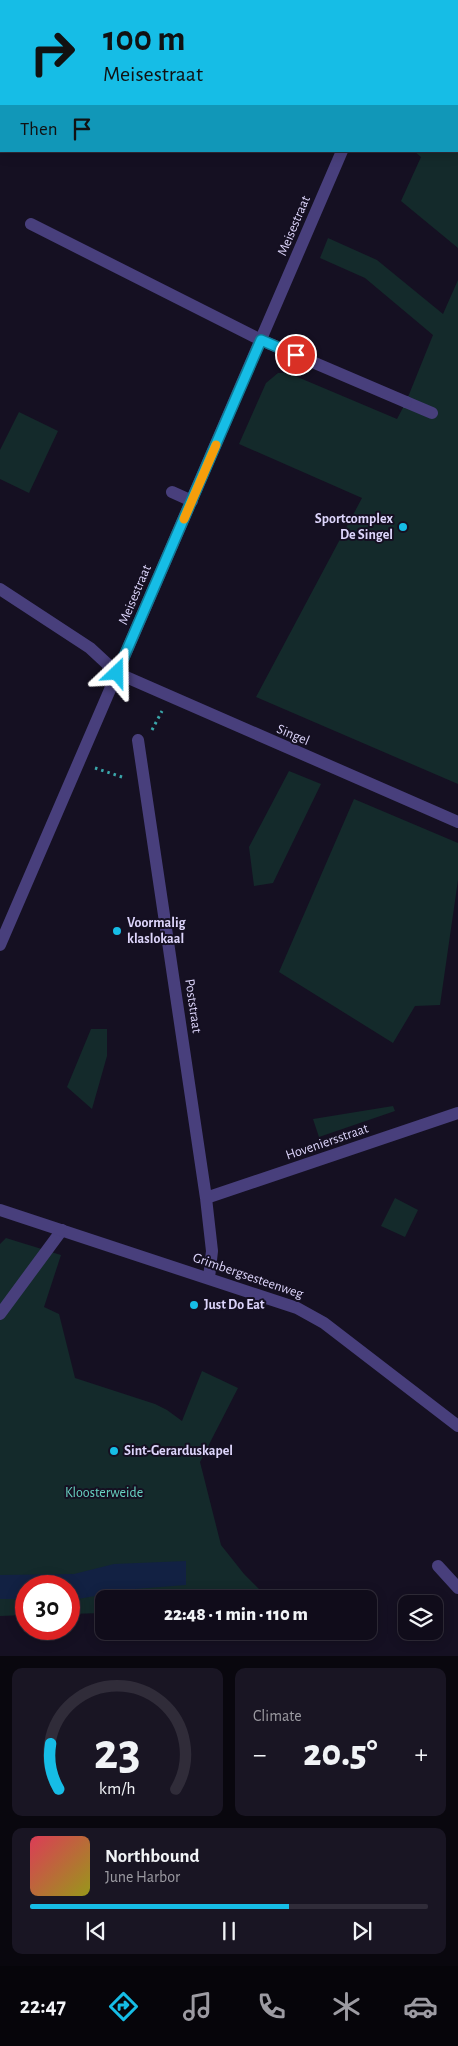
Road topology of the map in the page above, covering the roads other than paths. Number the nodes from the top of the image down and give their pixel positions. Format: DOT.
graph roads {
  1 [pos="342,152"];
  2 [pos="31,224"];
  3 [pos="261,340"];
  4 [pos="432,413"];
  5 [pos="172,492"];
  6 [pos="192,501"];
  7 [pos="0,590"];
  8 [pos="117,673"];
  9 [pos="138,740"];
  10 [pos="458,822"];
  11 [pos="0,945"];
  12 [pos="458,1113"];
  13 [pos="206,1198"];
  14 [pos="0,1210"];
  15 [pos="62,1230"];
  16 [pos="209,1278"];
  17 [pos="0,1314"];
  18 [pos="458,1426"];
  19 [pos="438,1566"];
  20 [pos="458,1588"];
  1 -- 3 [label="street, Meisestraat"];
  2 -- 3 [label="street"];
  3 -- 4 [label="street"];
  3 -- 6 [label="street, Meisestraat"];
  5 -- 6 [label="street"];
  6 -- 8 [label="street, Meisestraat"];
  7 -- 8 [label="street, Singel"];
  8 -- 10 [label="street, Singel"];
  8 -- 11 [label="street, Meisestraat"];
  9 -- 13 [label="street, Poststraat"];
  12 -- 13 [label="street, Hoveniersstraat"];
  13 -- 16 [label="street, Poststraat"];
  14 -- 15 [label="street, Grimbergsesteenweg"];
  15 -- 16 [label="street, Grimbergsesteenweg"];
  15 -- 17 [label="street"];
  16 -- 18 [label="street, Grimbergsesteenweg"];
  19 -- 20 [label="street"];
}
